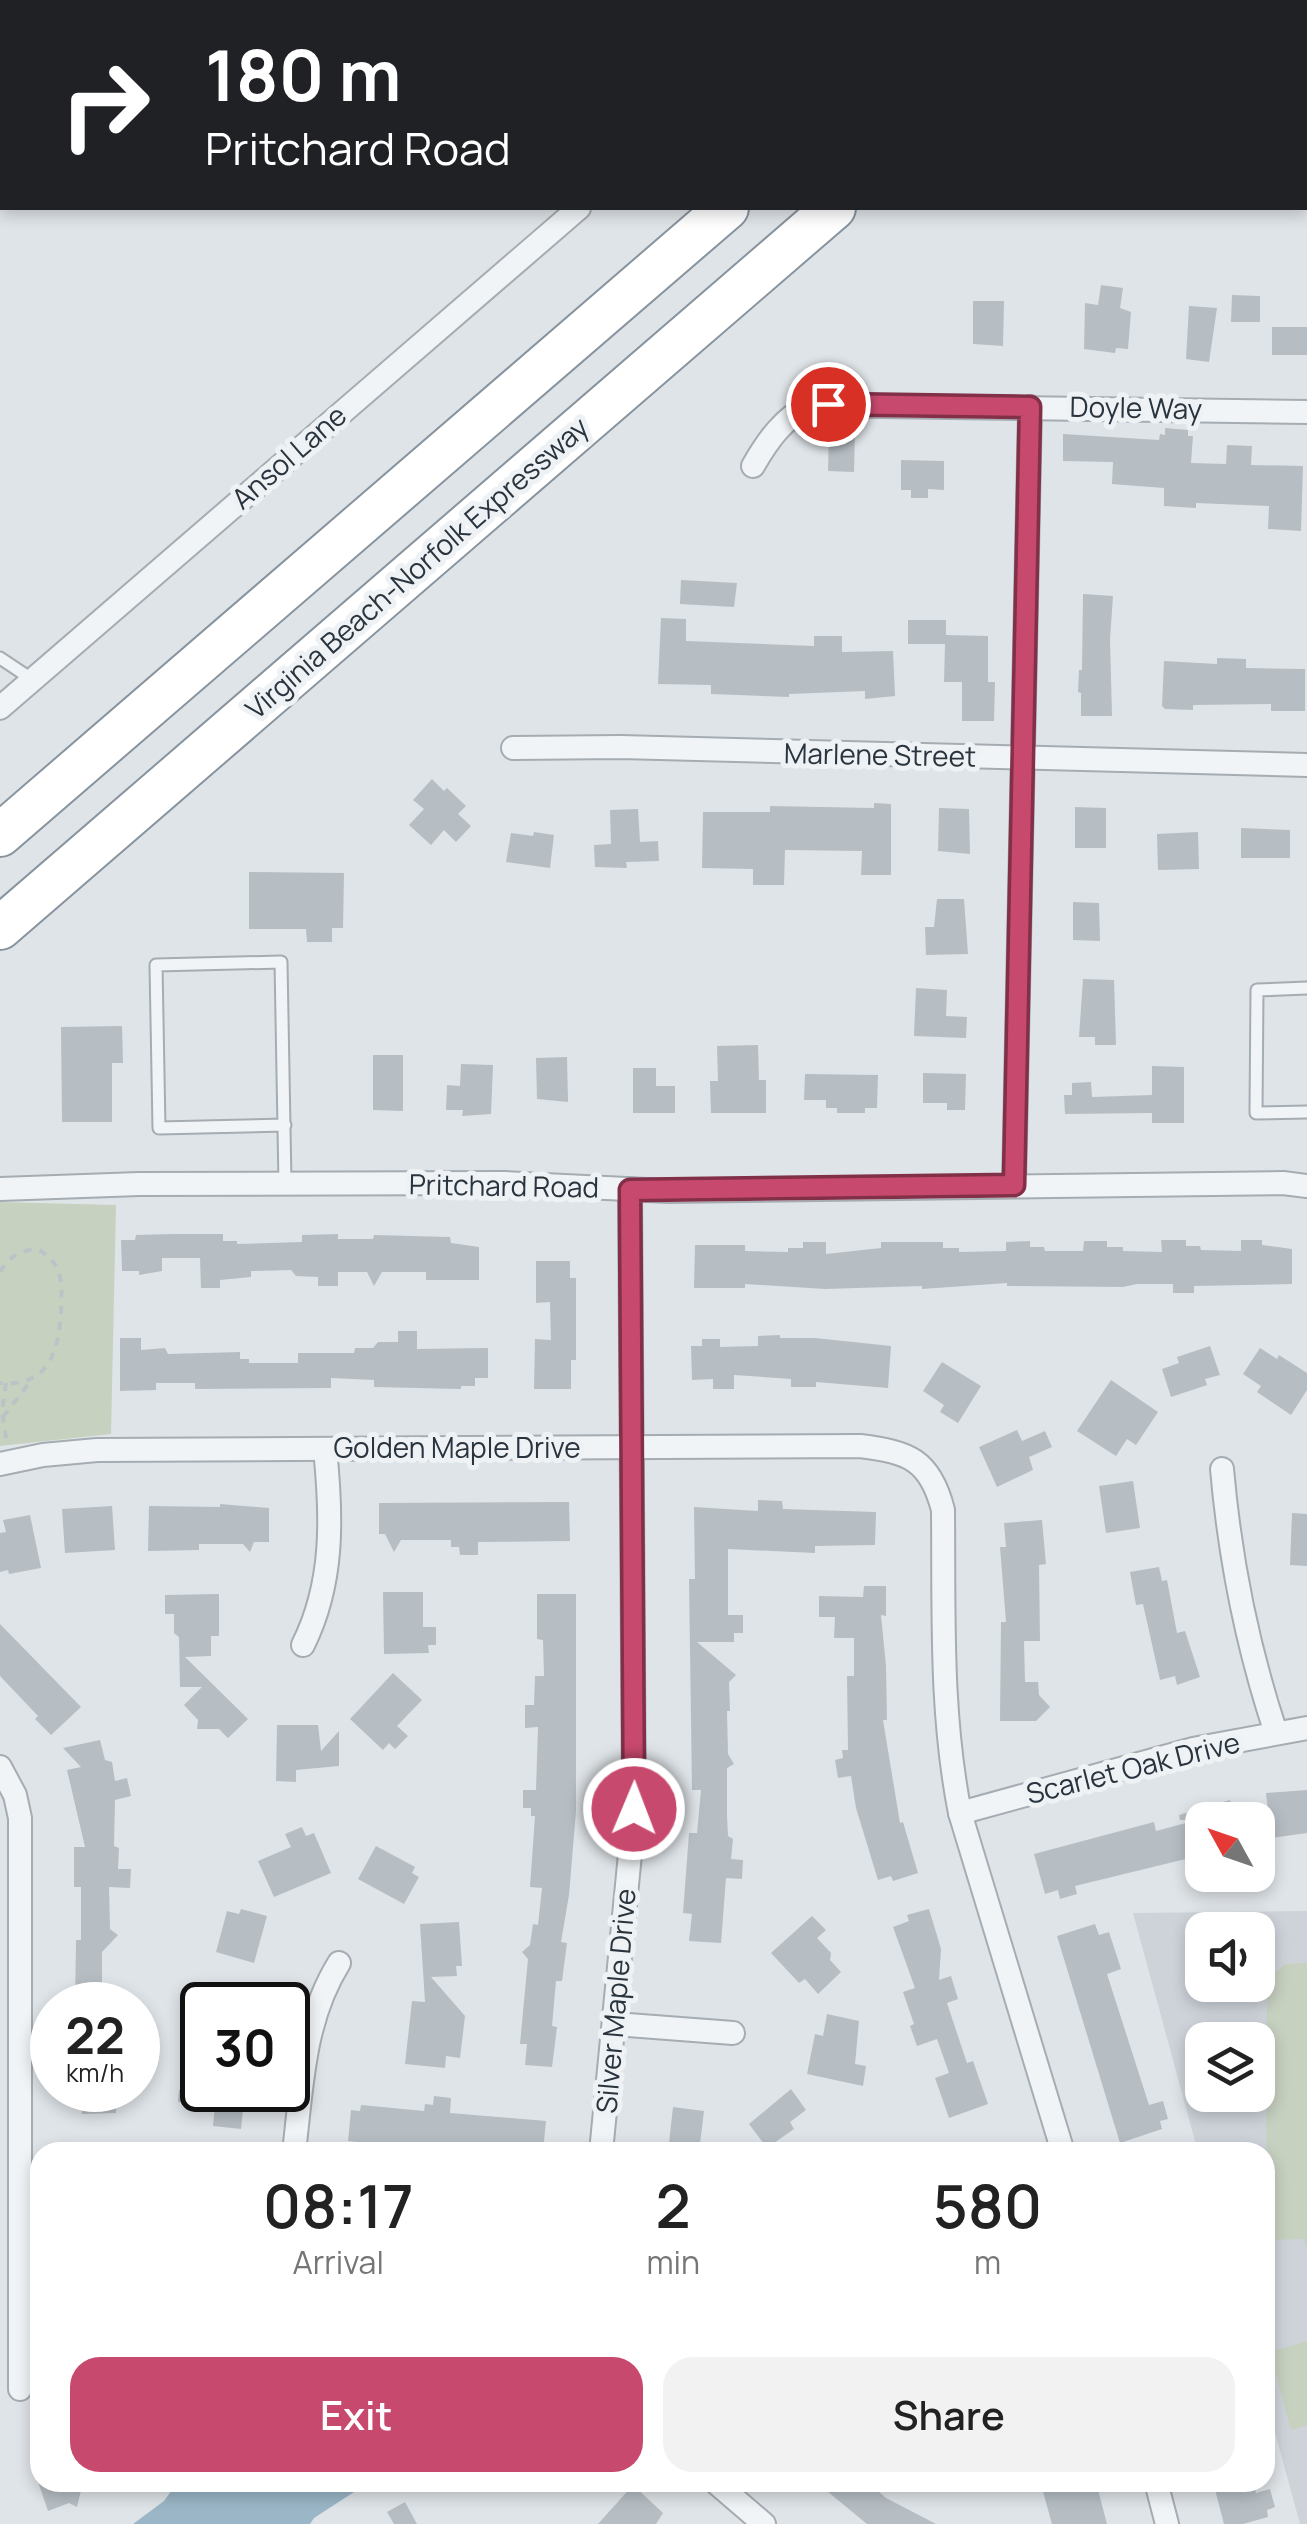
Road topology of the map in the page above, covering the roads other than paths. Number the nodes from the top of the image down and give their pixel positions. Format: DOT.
graph roads {
  1 [pos="577,210"];
  2 [pos="725,210"];
  3 [pos="832,210"];
  4 [pos="1030,407"];
  5 [pos="1307,412"];
  6 [pos="752,466"];
  7 [pos="0,658"];
  8 [pos="33,680"];
  9 [pos="0,708"];
  10 [pos="513,748"];
  11 [pos="1024,758"];
  12 [pos="1307,764"];
  13 [pos="0,835"];
  14 [pos="0,928"];
  15 [pos="1307,988"];
  16 [pos="1307,1112"];
  17 [pos="285,1125"];
  18 [pos="284,1183"];
  19 [pos="1014,1185"];
  20 [pos="1307,1186"];
  21 [pos="0,1189"];
  22 [pos="630,1190"];
  23 [pos="632,1448"];
  24 [pos="325,1449"];
  25 [pos="5,1464"];
  26 [pos="1222,1469"];
  27 [pos="303,1645"];
  28 [pos="1307,1728"];
  29 [pos="1276,1733"];
  30 [pos="0,1768"];
  31 [pos="960,1813"];
  32 [pos="340,1963"];
  33 [pos="615,2024"];
  34 [pos="733,2033"];
  35 [pos="295,2142"];
  36 [pos="602,2142"];
  37 [pos="1060,2142"];
  38 [pos="30,2170"];
  39 [pos="20,2389"];
  40 [pos="727,2492"];
  41 [pos="1159,2492"];
  42 [pos="764,2524"];
  43 [pos="1167,2524"];
  1 -- 8 [label="street, Ansol Lane"];
  2 -- 13 [label="highway"];
  3 -- 14 [label="highway, Virginia Beach-Norfolk Expressway"];
  4 -- 5 [label="street, Doyle Way"];
  4 -- 6 [label="street, Doyle Way"];
  4 -- 11 [label="street"];
  7 -- 8 [label="lane"];
  8 -- 9 [label="street, Ansol Lane"];
  10 -- 11 [label="street, Marlene Street"];
  11 -- 12 [label="street, Marlene Street"];
  11 -- 19 [label="street"];
  15 -- 16 [label="lane"];
  17 -- 17 [label="lane"];
  17 -- 18 [label="lane"];
  18 -- 21 [label="street, Pritchard Road"];
  18 -- 22 [label="street, Pritchard Road"];
  19 -- 20 [label="street, Pritchard Road"];
  19 -- 22 [label="street, Pritchard Road"];
  22 -- 23 [label="street, Silver Maple Drive"];
  23 -- 24 [label="street, Golden Maple Drive"];
  23 -- 31 [label="street, Golden Maple Drive"];
  23 -- 33 [label="street, Silver Maple Drive"];
  24 -- 25 [label="street, Golden Maple Drive"];
  24 -- 27 [label="street"];
  26 -- 29 [label="street"];
  28 -- 29 [label="street, Scarlet Oak Drive"];
  29 -- 31 [label="street, Scarlet Oak Drive"];
  30 -- 38 [label="street"];
  31 -- 37 [label="street, Golden Maple Drive"];
  32 -- 35 [label="street"];
  33 -- 34 [label="street"];
  33 -- 36 [label="street, Silver Maple Drive"];
  38 -- 39 [label="street"];
  40 -- 42 [label="street"];
  41 -- 43 [label="street"];
}
